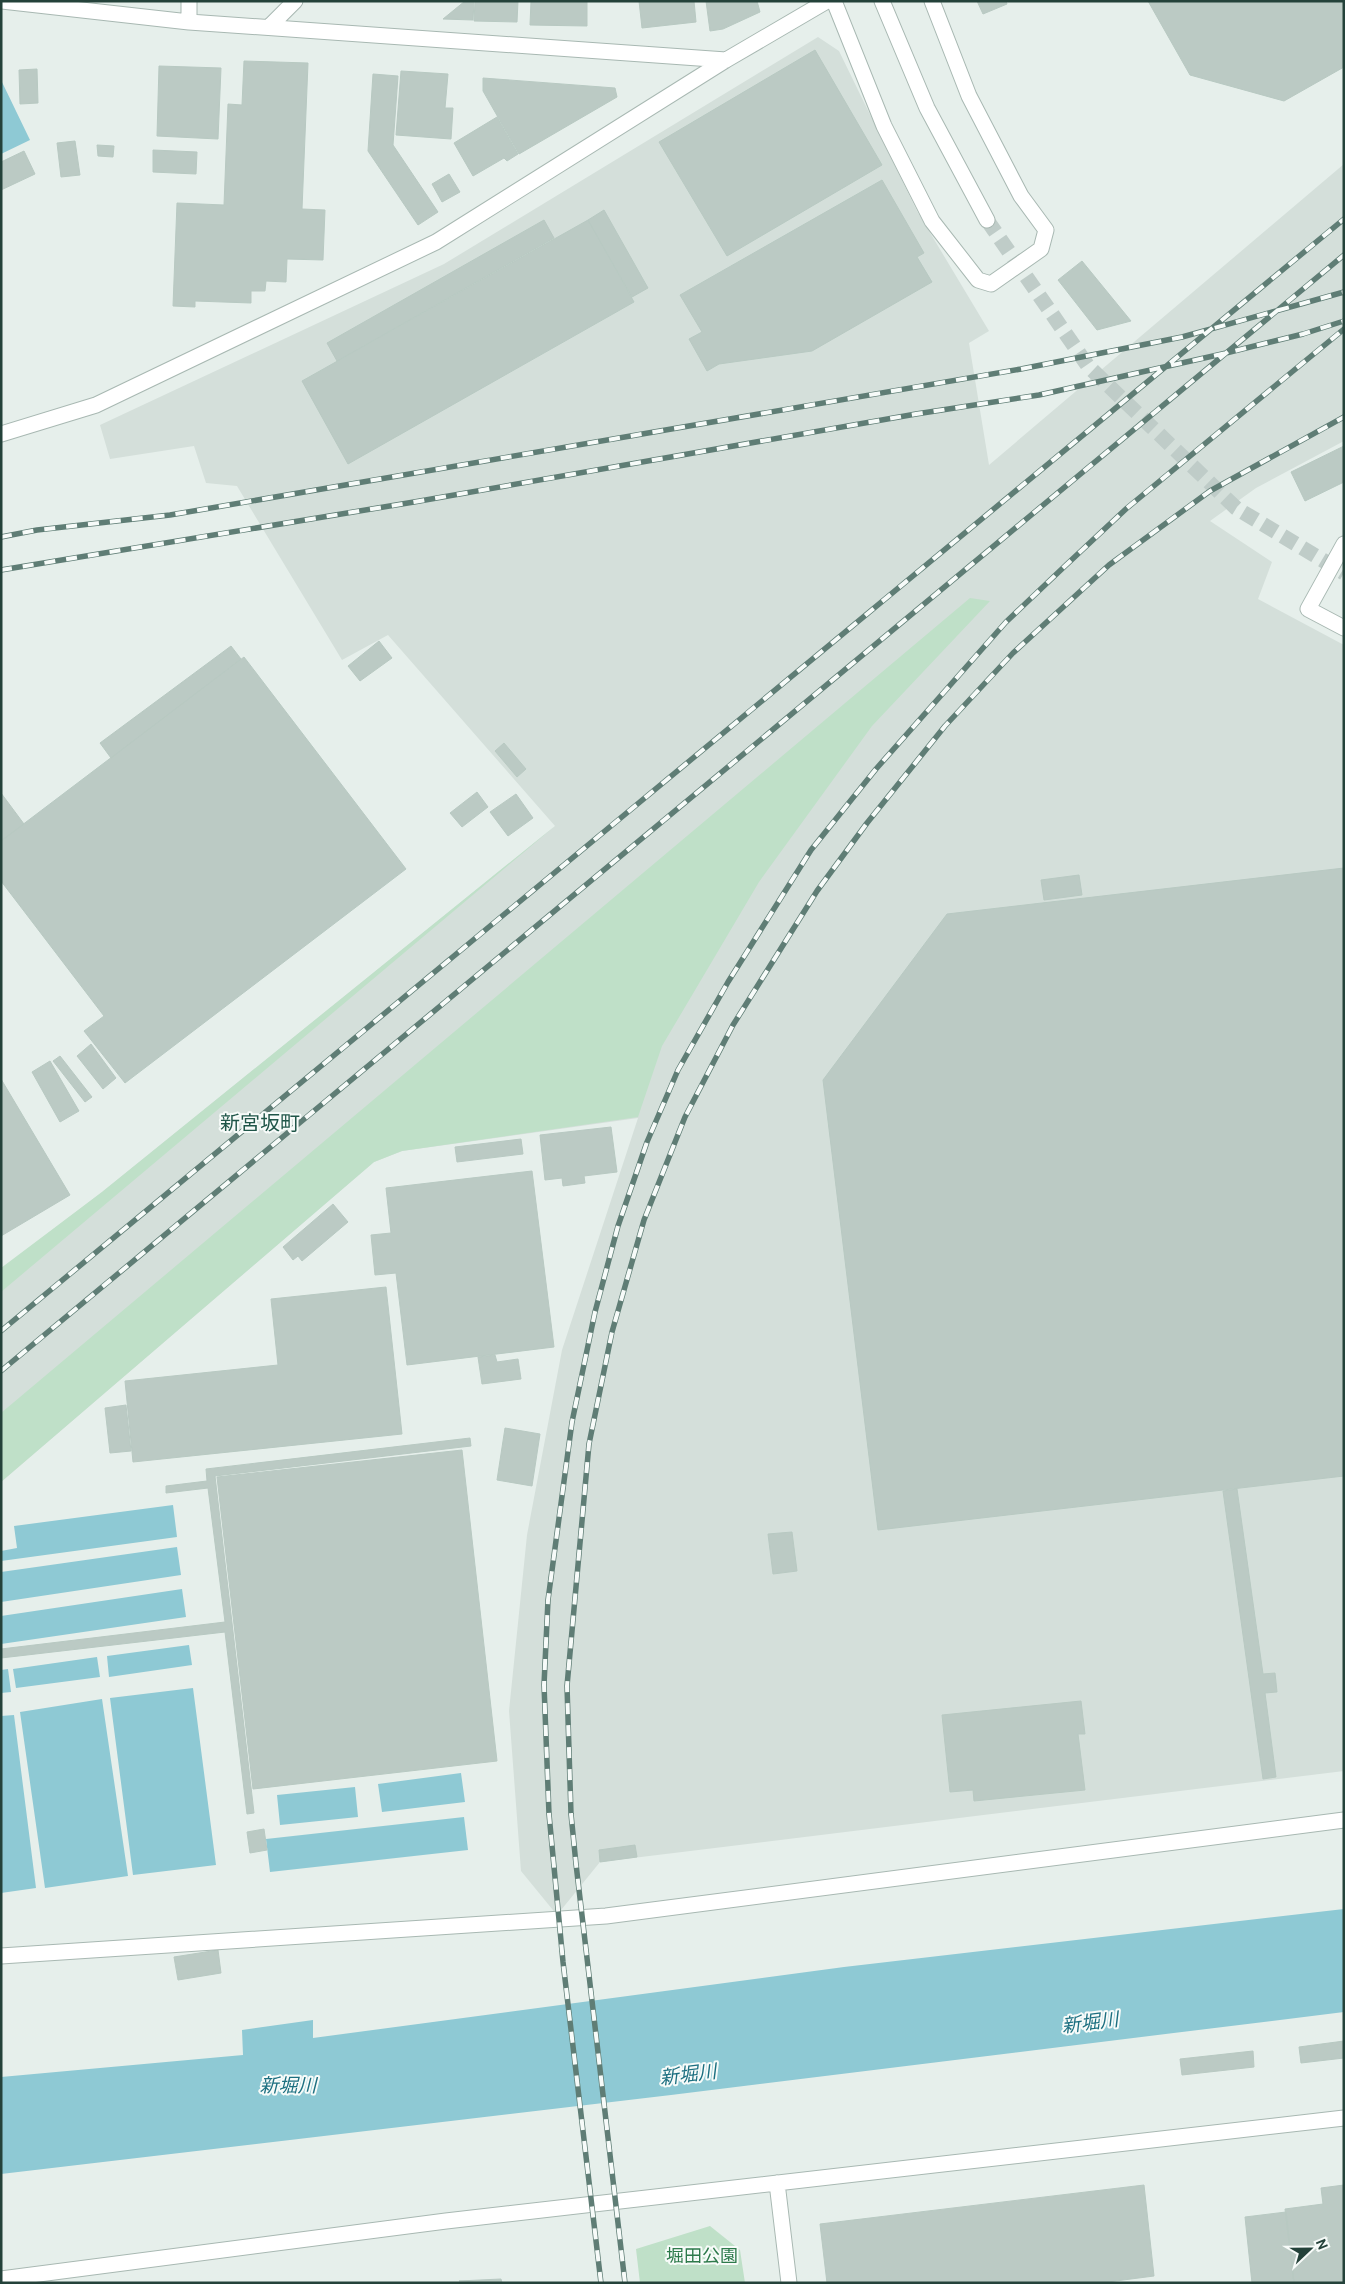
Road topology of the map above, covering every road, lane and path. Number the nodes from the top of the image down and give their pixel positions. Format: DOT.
graph roads {
  1 [pos="2,1"];
  2 [pos="189,1"];
  3 [pos="296,1"];
  4 [pos="827,1"];
  5 [pos="834,1"];
  6 [pos="882,1"];
  7 [pos="932,1"];
  8 [pos="189,22"];
  9 [pos="270,26"];
  10 [pos="726,60"];
  11 [pos="987,220"];
  12 [pos="1,434"];
  13 [pos="1344,544"];
  14 [pos="1344,628"];
  15 [pos="1344,1820"];
  16 [pos="1,1956"];
  17 [pos="1344,2118"];
  18 [pos="777,2183"];
  19 [pos="1,2279"];
  20 [pos="789,2283"];
  1 -- 8 [label="street"];
  2 -- 8 [label="street"];
  3 -- 9 [label="street"];
  4 -- 10 [label="street"];
  5 -- 7 [label="street"];
  6 -- 11 [label="street"];
  8 -- 9 [label="street"];
  9 -- 10 [label="street"];
  10 -- 12 [label="street"];
  13 -- 14 [label="street"];
  15 -- 16 [label="street"];
  17 -- 18 [label="street"];
  18 -- 19 [label="street"];
  18 -- 20 [label="street"];
}
